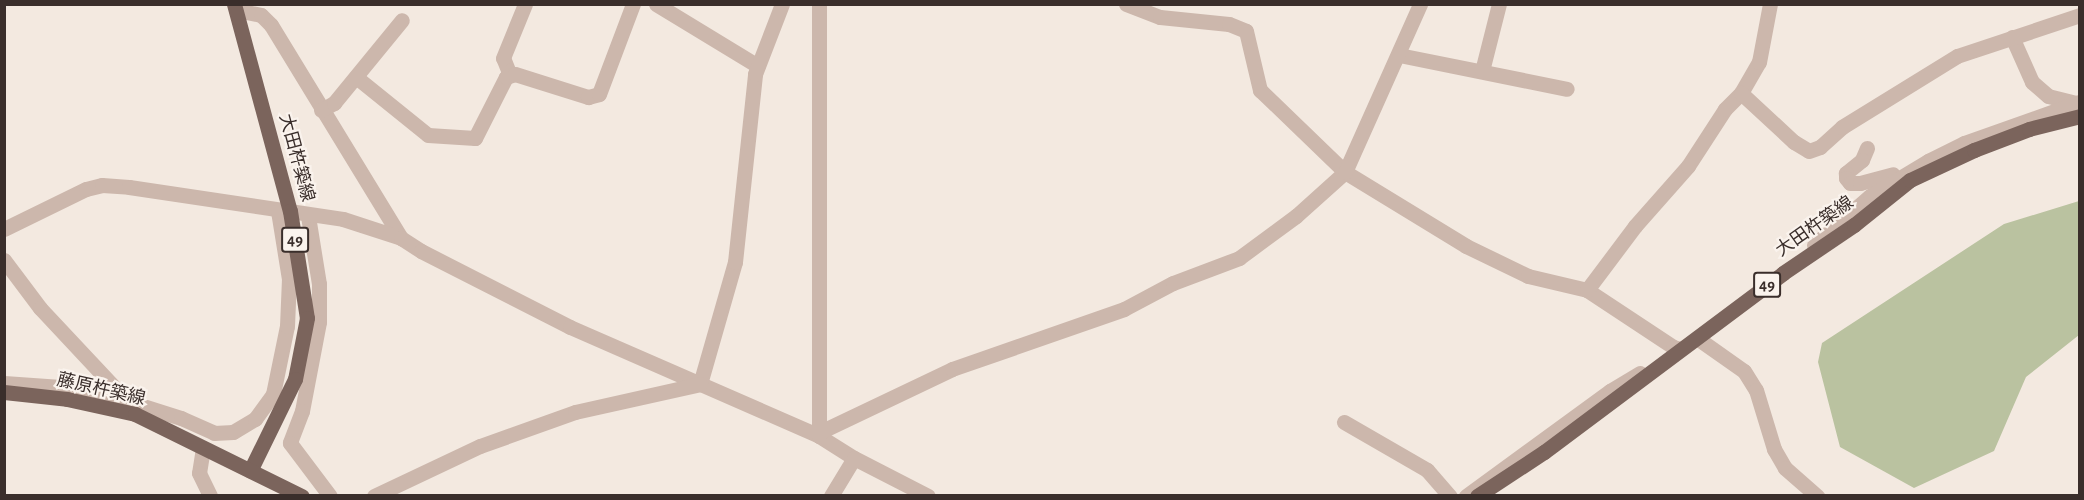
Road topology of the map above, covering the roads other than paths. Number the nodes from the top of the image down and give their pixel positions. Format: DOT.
graph roads {
  1 [pos="525,4"];
  2 [pos="633,4"];
  3 [pos="656,4"];
  4 [pos="782,4"];
  5 [pos="819,4"];
  6 [pos="1126,4"];
  7 [pos="1420,4"];
  8 [pos="1499,4"];
  9 [pos="1770,4"];
  10 [pos="235,7"];
  11 [pos="2079,15"];
  12 [pos="402,20"];
  13 [pos="2012,37"];
  14 [pos="1399,55"];
  15 [pos="758,66"];
  16 [pos="1482,71"];
  17 [pos="510,75"];
  18 [pos="356,77"];
  19 [pos="1567,88"];
  20 [pos="1742,93"];
  21 [pos="2079,106"];
  22 [pos="321,110"];
  23 [pos="1867,148"];
  24 [pos="1345,172"];
  25 [pos="1906,178"];
  26 [pos="284,211"];
  27 [pos="308,216"];
  28 [pos="4,229"];
  29 [pos="401,238"];
  30 [pos="4,260"];
  31 [pos="1587,290"];
  32 [pos="1697,338"];
  33 [pos="1677,348"];
  34 [pos="4,383"];
  35 [pos="700,384"];
  36 [pos="4,392"];
  37 [pos="131,407"];
  38 [pos="1344,422"];
  39 [pos="819,434"];
  40 [pos="203,447"];
  41 [pos="854,458"];
  42 [pos="250,471"];
  43 [pos="210,495"];
  44 [pos="302,495"];
  45 [pos="330,495"];
  46 [pos="374,495"];
  47 [pos="831,495"];
  48 [pos="928,495"];
  49 [pos="1450,495"];
  50 [pos="1466,495"];
  51 [pos="1477,495"];
  52 [pos="1817,495"];
  1 -- 17 [label="street"];
  2 -- 17 [label="street"];
  3 -- 15 [label="street"];
  4 -- 15 [label="street"];
  5 -- 39 [label="street"];
  6 -- 24 [label="street"];
  7 -- 14 [label="street"];
  8 -- 16 [label="street"];
  9 -- 20 [label="street"];
  10 -- 22 [label="street"];
  10 -- 26 [label="main road, 大田杵築線 / 49"];
  11 -- 13 [label="street"];
  12 -- 18 [label="street"];
  13 -- 20 [label="street"];
  13 -- 21 [label="street"];
  14 -- 16 [label="street"];
  14 -- 24 [label="street"];
  15 -- 35 [label="street"];
  16 -- 19 [label="street"];
  17 -- 18 [label="street"];
  18 -- 22 [label="street"];
  20 -- 31 [label="street"];
  21 -- 25 [label="main road, 大田杵築線 / 49"];
  22 -- 29 [label="street"];
  23 -- 25 [label="street"];
  24 -- 31 [label="street"];
  24 -- 39 [label="street"];
  25 -- 32 [label="main road, 大田杵築線 / 49"];
  25 -- 33 [label="street"];
  26 -- 27 [label="street"];
  26 -- 28 [label="street"];
  26 -- 37 [label="street"];
  26 -- 42 [label="main road, 大田杵築線 / 49"];
  27 -- 29 [label="street"];
  27 -- 45 [label="street"];
  29 -- 35 [label="street"];
  30 -- 37 [label="street"];
  31 -- 33 [label="street"];
  32 -- 33 [label="main road, 大田杵築線 / 49"];
  32 -- 52 [label="street"];
  33 -- 50 [label="street"];
  33 -- 51 [label="main road, 大田杵築線 / 49"];
  34 -- 37 [label="street"];
  35 -- 39 [label="street"];
  35 -- 46 [label="street"];
  36 -- 37 [label="main road, 藤原杵築線"];
  37 -- 40 [label="main road, 藤原杵築線"];
  38 -- 49 [label="street"];
  39 -- 41 [label="street"];
  40 -- 42 [label="main road, 藤原杵築線"];
  40 -- 43 [label="street"];
  41 -- 47 [label="street"];
  41 -- 48 [label="street"];
  42 -- 44 [label="main road"];
}
